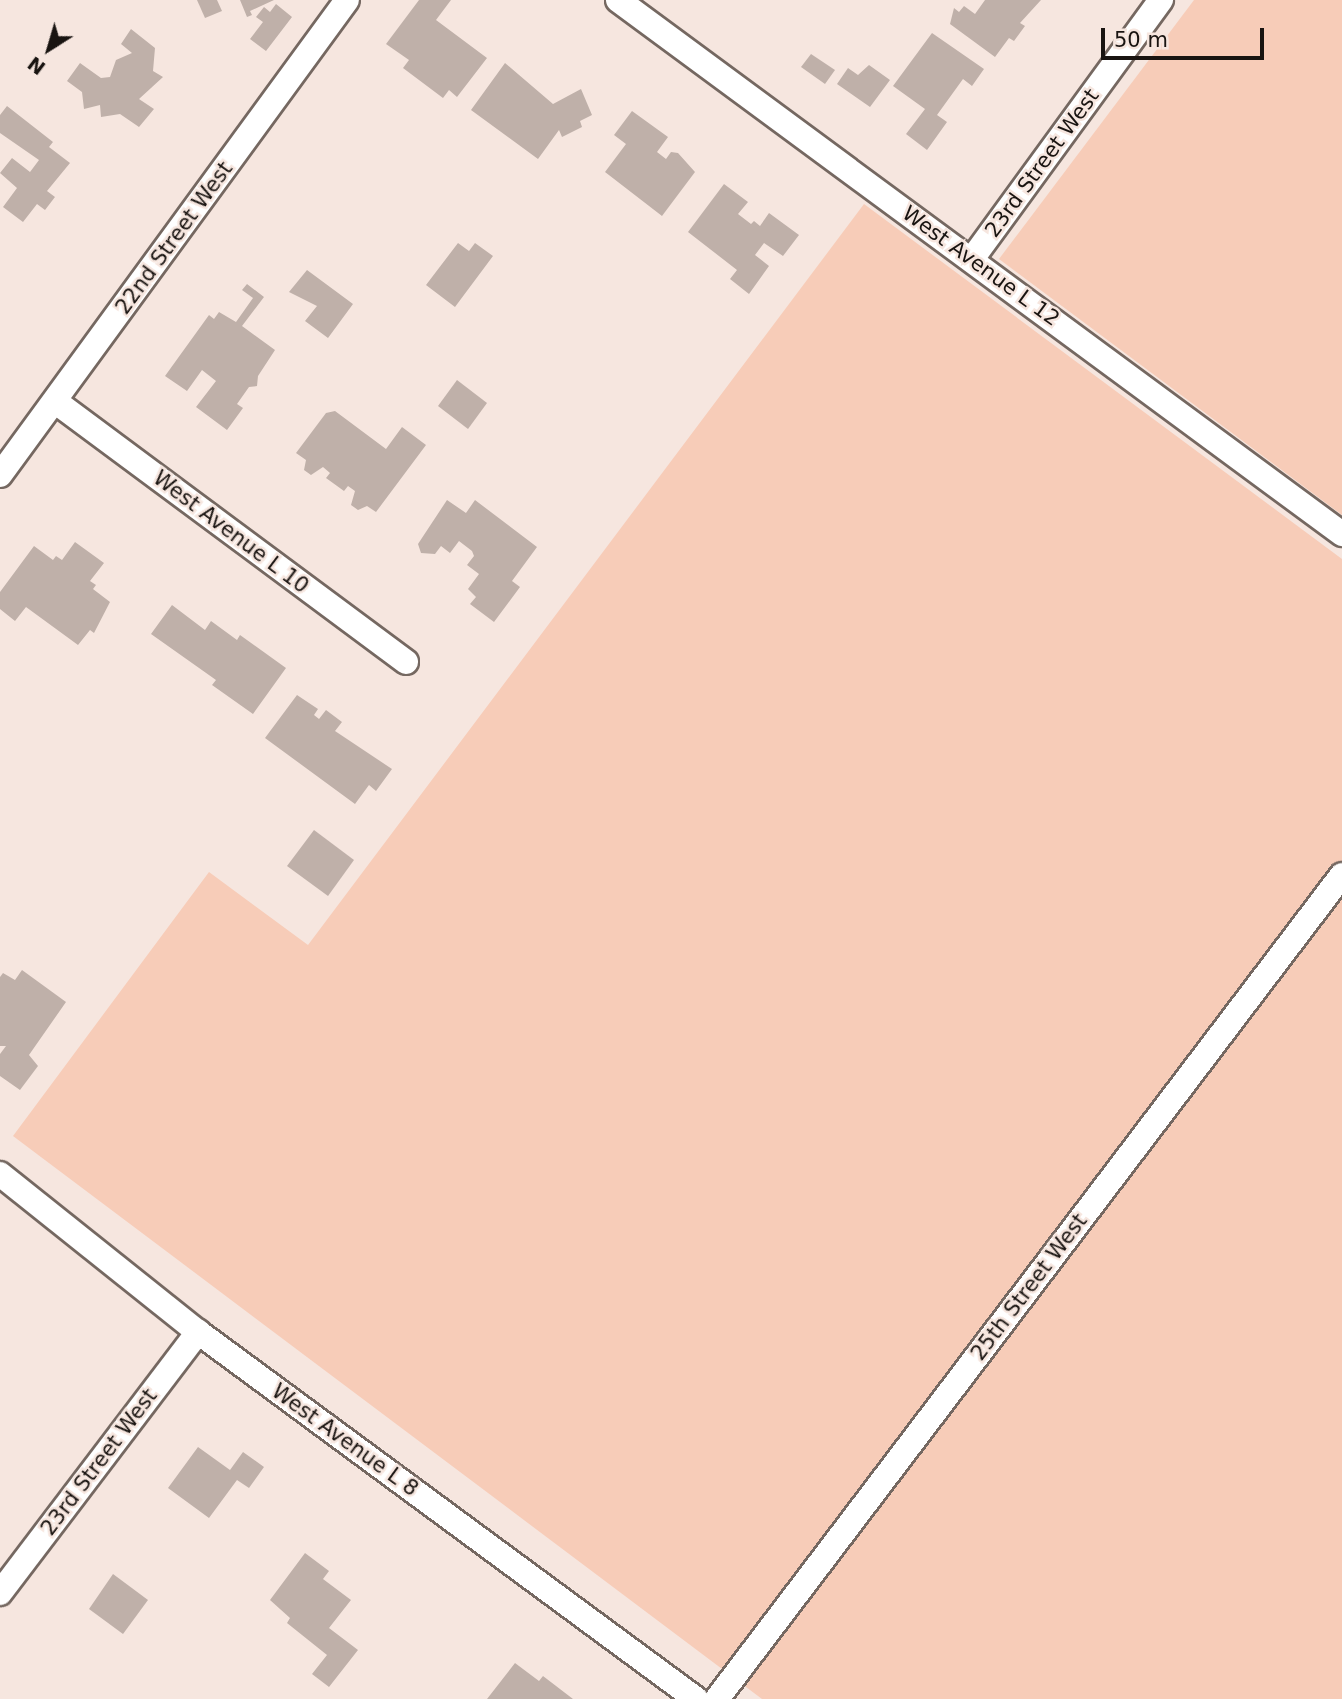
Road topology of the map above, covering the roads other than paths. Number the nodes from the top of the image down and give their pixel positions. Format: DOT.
graph roads {
  1 [pos="346,0"];
  2 [pos="618,0"];
  3 [pos="1160,0"];
  4 [pos="972,259"];
  5 [pos="56,402"];
  6 [pos="0,475"];
  7 [pos="1342,534"];
  8 [pos="405,662"];
  9 [pos="1342,874"];
  10 [pos="0,1174"];
  11 [pos="198,1332"];
  12 [pos="0,1593"];
  13 [pos="696,1699"];
  14 [pos="717,1699"];
  1 -- 5 [label="street, 22nd Street West"];
  2 -- 4 [label="street, West Avenue L 12"];
  3 -- 4 [label="street, 23rd Street West"];
  4 -- 7 [label="street, West Avenue L 12"];
  5 -- 6 [label="street, 22nd Street West"];
  5 -- 8 [label="street, West Avenue L 10"];
  9 -- 14 [label="street, 25th Street West"];
  10 -- 11 [label="street, West Avenue L 8"];
  11 -- 12 [label="street, 23rd Street West"];
  11 -- 13 [label="street, West Avenue L 8"];
}
